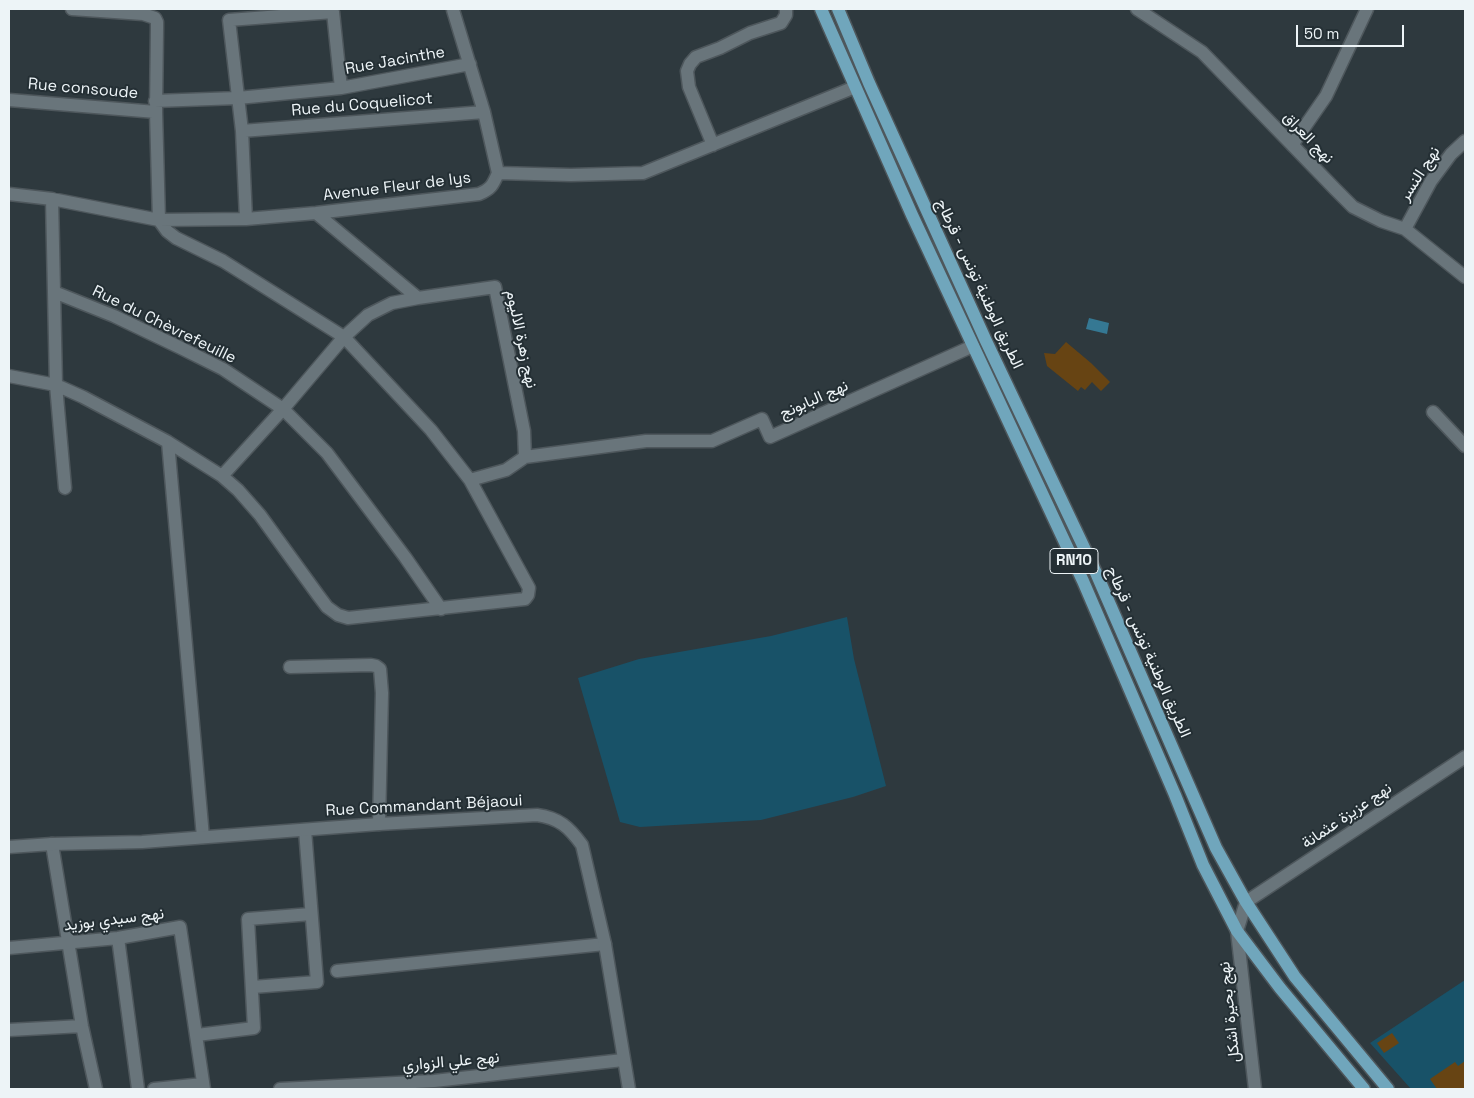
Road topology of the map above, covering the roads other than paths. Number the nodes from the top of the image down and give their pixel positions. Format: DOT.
graph roads {
  1 [pos="72,9"];
  2 [pos="786,9"];
  3 [pos="822,9"];
  4 [pos="838,9"];
  5 [pos="1137,9"];
  6 [pos="1367,9"];
  7 [pos="453,10"];
  8 [pos="470,64"];
  9 [pos="855,87"];
  10 [pos="341,88"];
  11 [pos="238,98"];
  12 [pos="9,100"];
  13 [pos="156,106"];
  14 [pos="484,112"];
  15 [pos="242,131"];
  16 [pos="1465,141"];
  17 [pos="713,145"];
  18 [pos="1292,145"];
  19 [pos="498,173"];
  20 [pos="9,194"];
  21 [pos="52,199"];
  22 [pos="316,213"];
  23 [pos="246,219"];
  24 [pos="159,220"];
  25 [pos="1405,229"];
  26 [pos="1465,277"];
  27 [pos="54,292"];
  28 [pos="418,298"];
  29 [pos="344,337"];
  30 [pos="974,346"];
  31 [pos="9,376"];
  32 [pos="56,385"];
  33 [pos="283,409"];
  34 [pos="1433,412"];
  35 [pos="168,442"];
  36 [pos="1465,446"];
  37 [pos="525,456"];
  38 [pos="222,476"];
  39 [pos="470,480"];
  40 [pos="64,488"];
  41 [pos="441,609"];
  42 [pos="290,667"];
  43 [pos="1465,757"];
  44 [pos="379,824"];
  45 [pos="305,830"];
  46 [pos="203,837"];
  47 [pos="52,844"];
  48 [pos="9,847"];
  49 [pos="1246,902"];
  50 [pos="311,914"];
  51 [pos="1237,930"];
  52 [pos="118,938"];
  53 [pos="68,942"];
  54 [pos="605,944"];
  55 [pos="9,948"];
  56 [pos="337,971"];
  57 [pos="253,987"];
  58 [pos="82,1026"];
  59 [pos="9,1030"];
  60 [pos="197,1035"];
  61 [pos="623,1060"];
  62 [pos="204,1087"];
  63 [pos="96,1089"];
  64 [pos="138,1089"];
  65 [pos="154,1089"];
  66 [pos="280,1089"];
  67 [pos="629,1089"];
  68 [pos="1255,1089"];
  69 [pos="1364,1089"];
  70 [pos="1388,1089"];
  1 -- 13 [label="street, Rue consoude"];
  2 -- 17 [label="street"];
  3 -- 9 [label="main road, الطريق الوطنية تونس - قرطاج / RN10"];
  4 -- 49 [label="main road, الطريق الوطنية تونس - قرطاج / RN10"];
  5 -- 18 [label="street, نهج العراق"];
  6 -- 18 [label="street"];
  7 -- 8 [label="street"];
  8 -- 10 [label="street, Rue Jacinthe"];
  8 -- 14 [label="street"];
  9 -- 17 [label="street"];
  9 -- 30 [label="main road, الطريق الوطنية تونس - قرطاج / RN10"];
  10 -- 11 [label="street"];
  10 -- 11 [label="street, Rue Jacinthe"];
  11 -- 13 [label="street"];
  11 -- 15 [label="street"];
  12 -- 13 [label="street, Rue consoude"];
  13 -- 24 [label="street"];
  14 -- 15 [label="street, Rue du Coquelicot"];
  14 -- 19 [label="street"];
  15 -- 23 [label="street"];
  16 -- 25 [label="street, نهج النسر"];
  17 -- 19 [label="street"];
  18 -- 25 [label="street, نهج العراق"];
  19 -- 22 [label="street, Avenue Fleur de lys"];
  20 -- 21 [label="street, Avenue Fleur de lys"];
  21 -- 24 [label="street, Avenue Fleur de lys"];
  21 -- 27 [label="street"];
  22 -- 23 [label="street, Avenue Fleur de lys"];
  22 -- 28 [label="street"];
  23 -- 24 [label="street, Avenue Fleur de lys"];
  24 -- 29 [label="street"];
  25 -- 26 [label="street, نهج العراق"];
  27 -- 32 [label="street"];
  27 -- 33 [label="street, Rue du Chèvrefeuille"];
  28 -- 29 [label="street"];
  28 -- 37 [label="street, نهج زهرة الاليوم"];
  29 -- 33 [label="street"];
  29 -- 39 [label="street"];
  30 -- 37 [label="street, نهج البابونج"];
  30 -- 51 [label="main road, الطريق الوطنية تونس - قرطاج / RN10"];
  31 -- 32 [label="street"];
  32 -- 35 [label="street"];
  32 -- 40 [label="street"];
  33 -- 38 [label="street"];
  33 -- 41 [label="street, Rue du Chèvrefeuille"];
  34 -- 36 [label="street"];
  35 -- 38 [label="street"];
  35 -- 46 [label="street"];
  37 -- 39 [label="street"];
  38 -- 41 [label="street"];
  39 -- 41 [label="street"];
  42 -- 44 [label="street"];
  43 -- 49 [label="street, نهج عزيزة عثمانة"];
  44 -- 45 [label="street, Rue Commandant Béjaoui"];
  44 -- 54 [label="street, Rue Commandant Béjaoui"];
  45 -- 46 [label="street, Rue Commandant Béjaoui"];
  45 -- 50 [label="street"];
  46 -- 47 [label="street, Rue Commandant Béjaoui"];
  47 -- 48 [label="street, Rue Commandant Béjaoui"];
  47 -- 53 [label="street"];
  49 -- 51 [label="street"];
  49 -- 70 [label="main road, الطريق الوطنية تونس - قرطاج / RN10"];
  50 -- 57 [label="street"];
  50 -- 57 [label="street"];
  51 -- 68 [label="street, نهج بحيرة اشكل"];
  51 -- 69 [label="main road, الطريق الوطنية تونس - قرطاج / RN10"];
  52 -- 53 [label="street, نهج سيدي بوزيد"];
  52 -- 60 [label="street, نهج سيدي بوزيد"];
  52 -- 64 [label="street"];
  53 -- 55 [label="street, نهج سيدي بوزيد"];
  53 -- 58 [label="street"];
  54 -- 56 [label="street"];
  54 -- 61 [label="street, Rue Commandant Béjaoui"];
  57 -- 60 [label="street"];
  58 -- 59 [label="street"];
  58 -- 63 [label="street"];
  60 -- 62 [label="street, نهج سيدي بوزيد"];
  61 -- 66 [label="street, نهج علي الزواري"];
  61 -- 67 [label="street, Rue Commandant Béjaoui"];
  62 -- 65 [label="street"];
}
